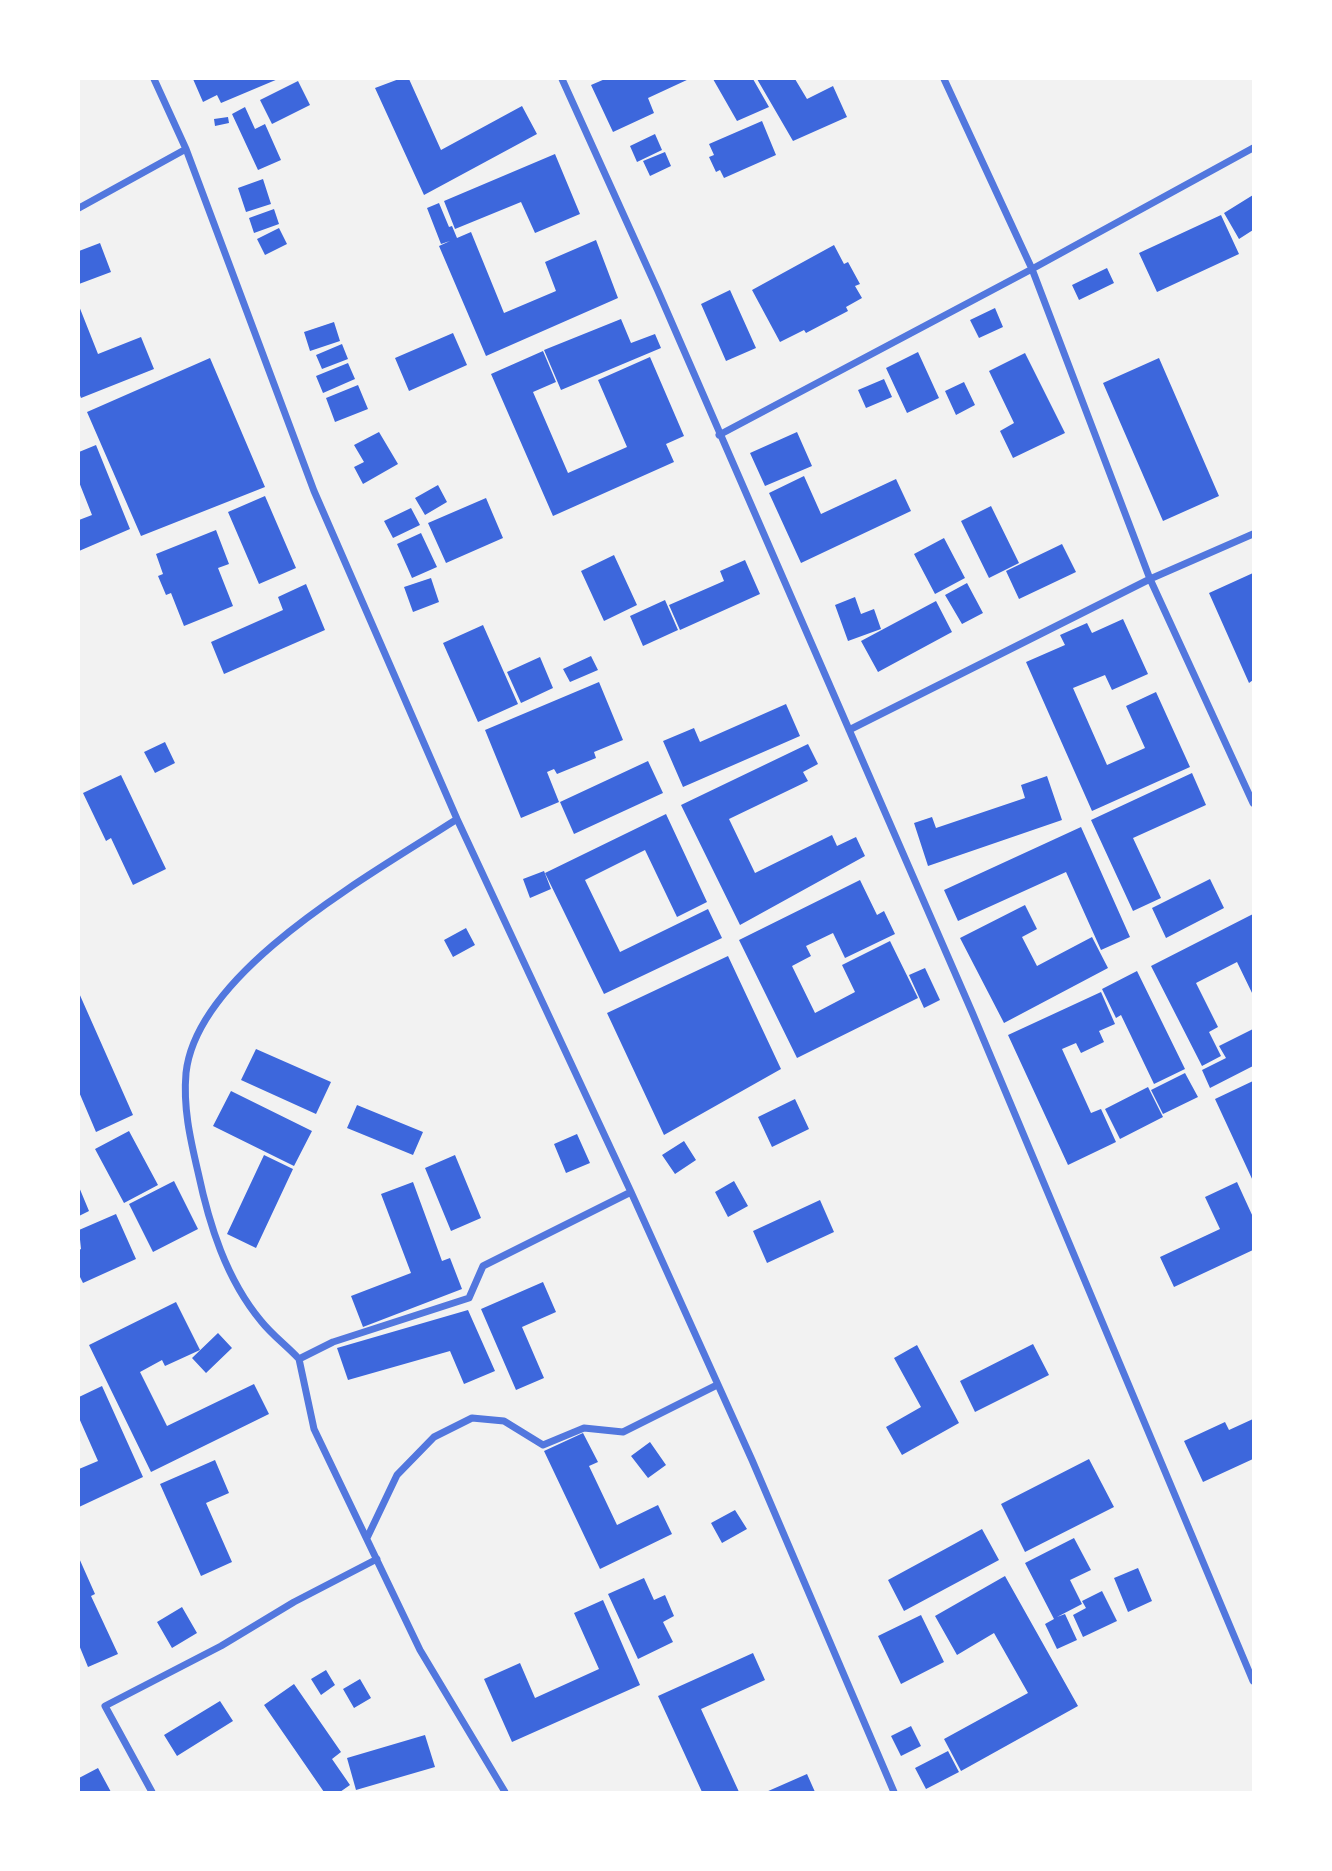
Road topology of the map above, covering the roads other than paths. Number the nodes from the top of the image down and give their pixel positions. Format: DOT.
graph roads {
  1 [pos="153,79"];
  2 [pos="562,79"];
  3 [pos="944,79"];
  4 [pos="1253,148"];
  5 [pos="186,149"];
  6 [pos="79,208"];
  7 [pos="1032,269"];
  8 [pos="719,435"];
  9 [pos="1253,534"];
  10 [pos="1150,579"];
  11 [pos="849,730"];
  12 [pos="1253,803"];
  13 [pos="457,819"];
  14 [pos="631,1192"];
  15 [pos="299,1359"];
  16 [pos="717,1385"];
  17 [pos="367,1538"];
  18 [pos="377,1559"];
  19 [pos="1253,1681"];
  20 [pos="152,1792"];
  21 [pos="505,1792"];
  22 [pos="894,1792"];
  1 -- 5 [label="street"];
  2 -- 8 [label="street"];
  3 -- 7 [label="street"];
  4 -- 7 [label="street"];
  5 -- 6 [label="street"];
  5 -- 13 [label="street"];
  7 -- 8 [label="street"];
  7 -- 10 [label="street"];
  8 -- 11 [label="street"];
  9 -- 10 [label="street"];
  10 -- 11 [label="street"];
  10 -- 12 [label="street"];
  11 -- 19 [label="street"];
  13 -- 14 [label="street"];
  13 -- 15 [label="street"];
  14 -- 15 [label="street"];
  14 -- 16 [label="street"];
  15 -- 17 [label="street"];
  16 -- 17 [label="street"];
  16 -- 22 [label="street"];
  17 -- 18 [label="street"];
  18 -- 20 [label="street"];
  18 -- 21 [label="street"];
}
